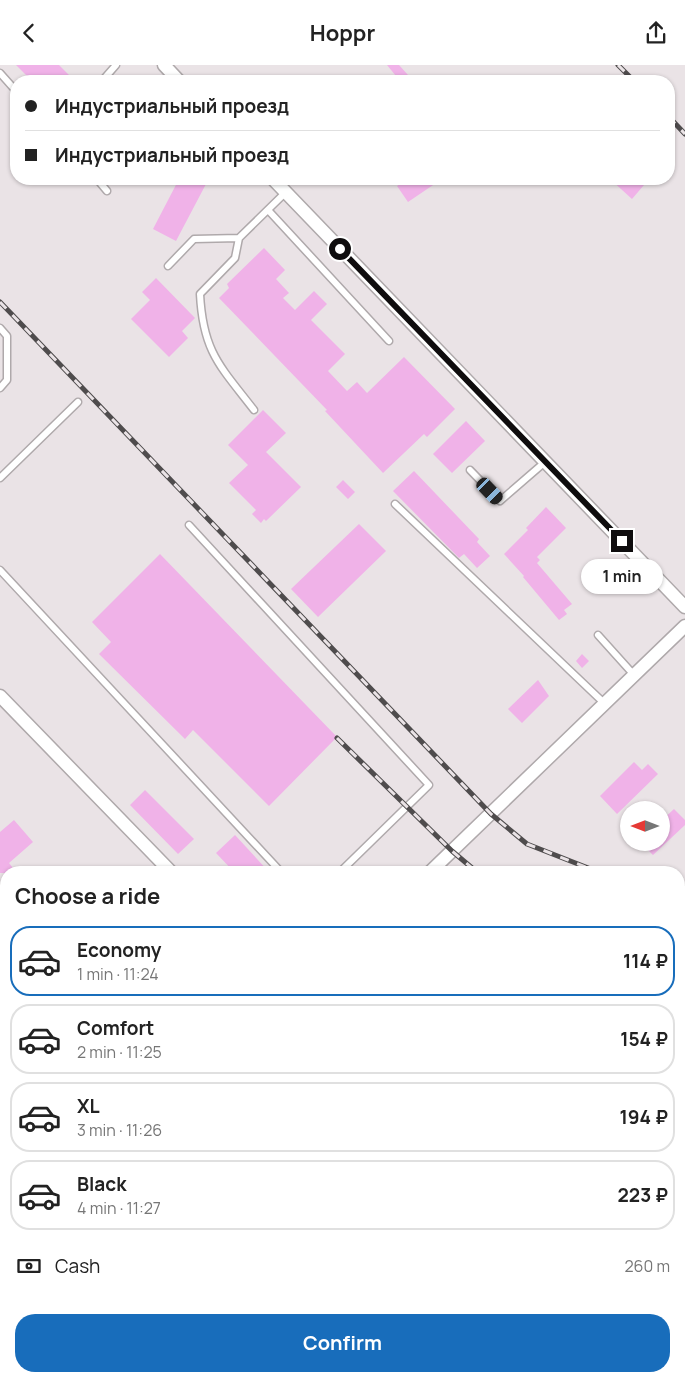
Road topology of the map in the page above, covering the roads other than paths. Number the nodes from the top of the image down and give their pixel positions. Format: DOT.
graph roads {
  1 [pos="116,65"];
  2 [pos="164,65"];
  3 [pos="0,73"];
  4 [pos="107,75"];
  5 [pos="173,75"];
  6 [pos="10,84"];
  7 [pos="102,185"];
  8 [pos="279,185"];
  9 [pos="107,191"];
  10 [pos="286,192"];
  11 [pos="268,210"];
  12 [pos="239,239"];
  13 [pos="168,266"];
  14 [pos="0,328"];
  15 [pos="389,341"];
  16 [pos="0,388"];
  17 [pos="78,402"];
  18 [pos="254,410"];
  19 [pos="545,462"];
  20 [pos="470,470"];
  21 [pos="0,478"];
  22 [pos="395,504"];
  23 [pos="189,525"];
  24 [pos="0,570"];
  25 [pos="685,607"];
  26 [pos="685,626"];
  27 [pos="598,635"];
  28 [pos="634,675"];
  29 [pos="0,696"];
  30 [pos="604,703"];
  31 [pos="165,866"];
  32 [pos="275,866"];
  33 [pos="346,866"];
  34 [pos="436,866"];
  1 -- 4 [label="lane"];
  2 -- 5 [label="street"];
  3 -- 6 [label="lane"];
  7 -- 9 [label="lane"];
  8 -- 10 [label="street"];
  10 -- 11 [label="lane"];
  10 -- 19 [label="street"];
  11 -- 12 [label="lane"];
  11 -- 15 [label="lane"];
  12 -- 13 [label="lane"];
  12 -- 18 [label="lane"];
  14 -- 16 [label="lane"];
  17 -- 21 [label="lane"];
  19 -- 20 [label="lane"];
  19 -- 25 [label="street"];
  22 -- 30 [label="lane"];
  23 -- 33 [label="lane"];
  24 -- 32 [label="lane"];
  26 -- 28 [label="street"];
  27 -- 28 [label="lane"];
  28 -- 30 [label="street"];
  29 -- 31 [label="street"];
  30 -- 34 [label="street"];
}
